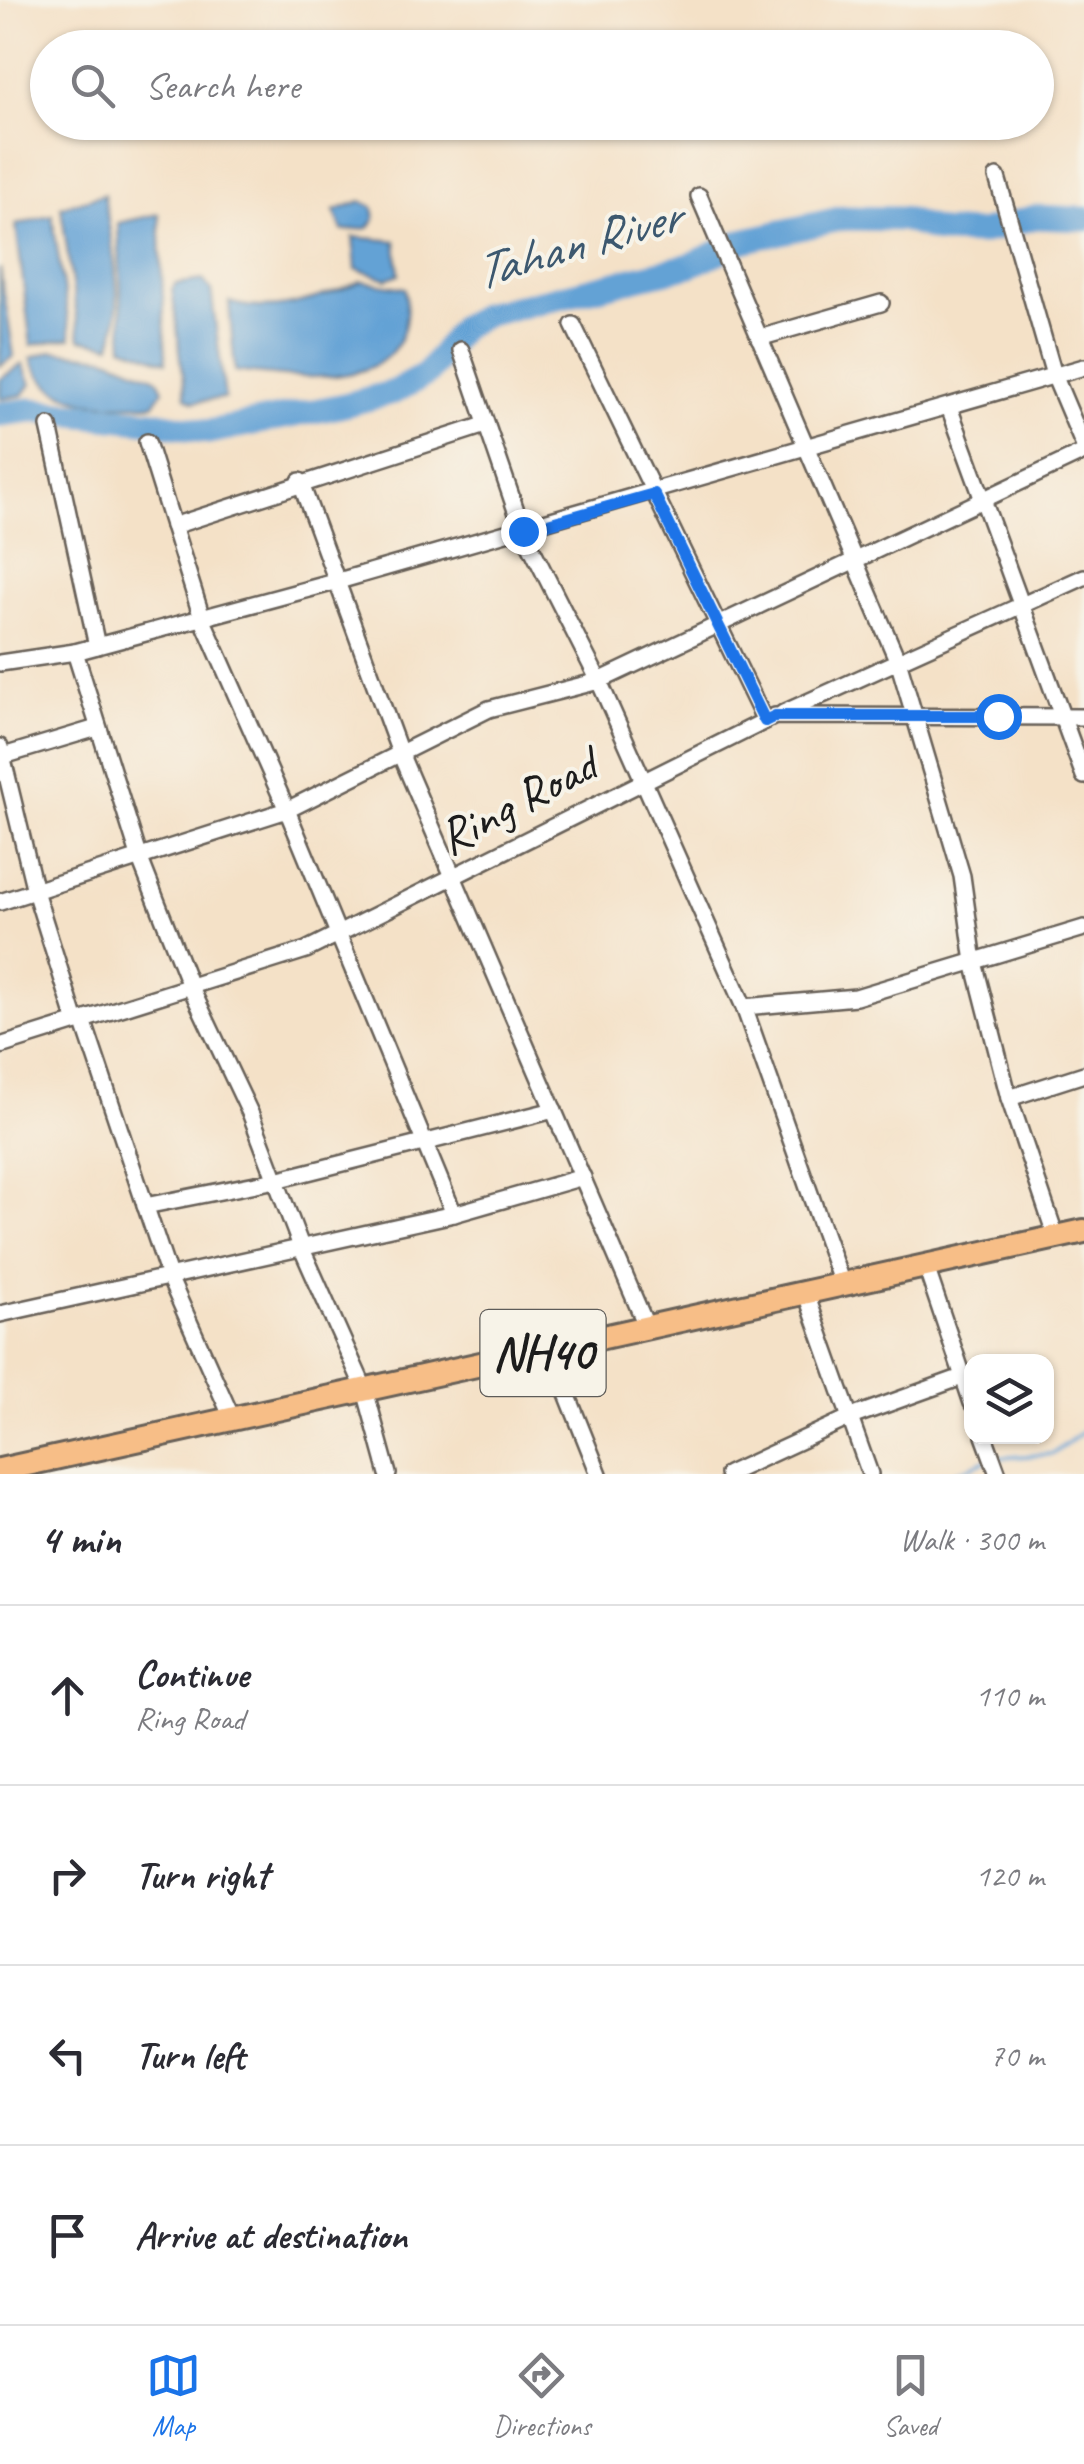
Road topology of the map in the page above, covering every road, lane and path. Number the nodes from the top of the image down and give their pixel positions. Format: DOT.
graph roads {
  1 [pos="998,177"];
  2 [pos="699,196"];
  3 [pos="881,303"];
  4 [pos="573,325"];
  5 [pos="759,338"];
  6 [pos="460,350"];
  7 [pos="1084,366"];
  8 [pos="1054,375"];
  9 [pos="948,406"];
  10 [pos="486,425"];
  11 [pos="49,426"];
  12 [pos="147,442"];
  13 [pos="806,449"];
  14 [pos="1084,449"];
  15 [pos="300,482"];
  16 [pos="654,494"];
  17 [pos="982,497"];
  18 [pos="173,526"];
  19 [pos="523,531"];
  20 [pos="854,558"];
  21 [pos="1084,577"];
  22 [pos="335,582"];
  23 [pos="1022,608"];
  24 [pos="202,618"];
  25 [pos="719,623"];
  26 [pos="97,646"];
  27 [pos="75,652"];
  28 [pos="0,663"];
  29 [pos="900,664"];
  30 [pos="599,681"];
  31 [pos="917,716"];
  32 [pos="1084,717"];
  33 [pos="1064,718"];
  34 [pos="770,719"];
  35 [pos="96,728"];
  36 [pos="1,753"];
  37 [pos="400,753"];
  38 [pos="1084,776"];
  39 [pos="640,782"];
  40 [pos="287,810"];
  41 [pos="140,860"];
  42 [pos="454,880"];
  43 [pos="36,891"];
  44 [pos="0,902"];
  45 [pos="1084,928"];
  46 [pos="339,934"];
  47 [pos="974,962"];
  48 [pos="190,986"];
  49 [pos="744,1007"];
  50 [pos="80,1021"];
  51 [pos="0,1046"];
  52 [pos="1084,1074"];
  53 [pos="1008,1098"];
  54 [pos="554,1110"];
  55 [pos="425,1142"];
  56 [pos="583,1176"];
  57 [pos="276,1180"];
  58 [pos="145,1206"];
  59 [pos="454,1214"];
  60 [pos="1084,1231"];
  61 [pos="1056,1237"];
  62 [pos="302,1249"];
  63 [pos="925,1264"];
  64 [pos="170,1279"];
  65 [pos="842,1284"];
  66 [pos="806,1294"];
  67 [pos="0,1314"];
  68 [pos="648,1330"];
  69 [pos="550,1351"];
  70 [pos="962,1377"];
  71 [pos="964,1382"];
  72 [pos="365,1390"];
  73 [pos="232,1418"];
  74 [pos="850,1418"];
  75 [pos="39,1468"];
  76 [pos="0,1470"];
  77 [pos="388,1474"];
  78 [pos="598,1474"];
  79 [pos="728,1474"];
  80 [pos="870,1474"];
  1 -- 8 [label="street"];
  2 -- 5 [label="street"];
  3 -- 5 [label="street"];
  4 -- 16 [label="street"];
  5 -- 13 [label="street"];
  6 -- 10 [label="street"];
  7 -- 8 [label="street"];
  8 -- 9 [label="street"];
  8 -- 14 [label="street"];
  9 -- 13 [label="street"];
  9 -- 17 [label="street"];
  10 -- 15 [label="street"];
  10 -- 19 [label="street"];
  11 -- 26 [label="street"];
  12 -- 18 [label="street"];
  13 -- 16 [label="street"];
  13 -- 20 [label="street"];
  14 -- 17 [label="street"];
  15 -- 18 [label="street"];
  15 -- 22 [label="street"];
  16 -- 19 [label="street"];
  16 -- 25 [label="street"];
  17 -- 20 [label="street"];
  17 -- 23 [label="street"];
  18 -- 24 [label="street"];
  19 -- 22 [label="street"];
  19 -- 30 [label="street"];
  20 -- 25 [label="street"];
  20 -- 29 [label="street"];
  21 -- 23 [label="street"];
  22 -- 24 [label="street"];
  22 -- 37 [label="street"];
  23 -- 29 [label="street"];
  23 -- 33 [label="street"];
  24 -- 26 [label="street"];
  24 -- 40 [label="street"];
  25 -- 30 [label="street"];
  25 -- 34 [label="street"];
  26 -- 27 [label="street"];
  27 -- 28 [label="street"];
  27 -- 35 [label="street"];
  29 -- 31 [label="street"];
  29 -- 34 [label="street"];
  30 -- 37 [label="street"];
  30 -- 39 [label="street"];
  31 -- 33 [label="street, Ring Road"];
  31 -- 34 [label="street, Ring Road"];
  31 -- 47 [label="street"];
  32 -- 33 [label="street, Ring Road"];
  33 -- 38 [label="street"];
  34 -- 39 [label="street, Ring Road"];
  35 -- 36 [label="street"];
  35 -- 41 [label="street"];
  36 -- 43 [label="street"];
  37 -- 40 [label="street"];
  37 -- 42 [label="street"];
  39 -- 42 [label="street, Ring Road"];
  39 -- 49 [label="street"];
  40 -- 41 [label="street"];
  40 -- 46 [label="street"];
  41 -- 43 [label="street"];
  41 -- 48 [label="street"];
  42 -- 46 [label="street, Ring Road"];
  42 -- 54 [label="street"];
  43 -- 44 [label="street"];
  43 -- 50 [label="street"];
  45 -- 47 [label="street"];
  46 -- 48 [label="street, Ring Road"];
  46 -- 55 [label="street"];
  47 -- 49 [label="street"];
  47 -- 53 [label="street"];
  48 -- 50 [label="street, Ring Road"];
  48 -- 57 [label="street"];
  49 -- 65 [label="street"];
  50 -- 51 [label="street, Ring Road"];
  50 -- 58 [label="street"];
  52 -- 53 [label="street"];
  53 -- 61 [label="street"];
  54 -- 55 [label="street"];
  54 -- 56 [label="street"];
  55 -- 57 [label="street"];
  55 -- 59 [label="street"];
  56 -- 59 [label="street"];
  56 -- 68 [label="street"];
  57 -- 58 [label="street"];
  57 -- 62 [label="street"];
  58 -- 64 [label="street"];
  59 -- 62 [label="street"];
  60 -- 61 [label="highway, NH40"];
  61 -- 63 [label="highway, NH40"];
  62 -- 64 [label="street"];
  62 -- 72 [label="street"];
  63 -- 65 [label="highway, NH40"];
  63 -- 70 [label="street"];
  64 -- 67 [label="street"];
  64 -- 73 [label="street"];
  65 -- 66 [label="highway, NH40"];
  66 -- 68 [label="highway, NH40"];
  66 -- 74 [label="street"];
  68 -- 69 [label="highway, NH40"];
  69 -- 72 [label="highway, NH40"];
  69 -- 78 [label="street"];
  70 -- 71 [label="street"];
  70 -- 74 [label="street"];
  72 -- 73 [label="highway, NH40"];
  72 -- 77 [label="street"];
  73 -- 75 [label="highway, NH40"];
  74 -- 79 [label="street"];
  74 -- 80 [label="street"];
  75 -- 76 [label="highway, NH40"];
}
